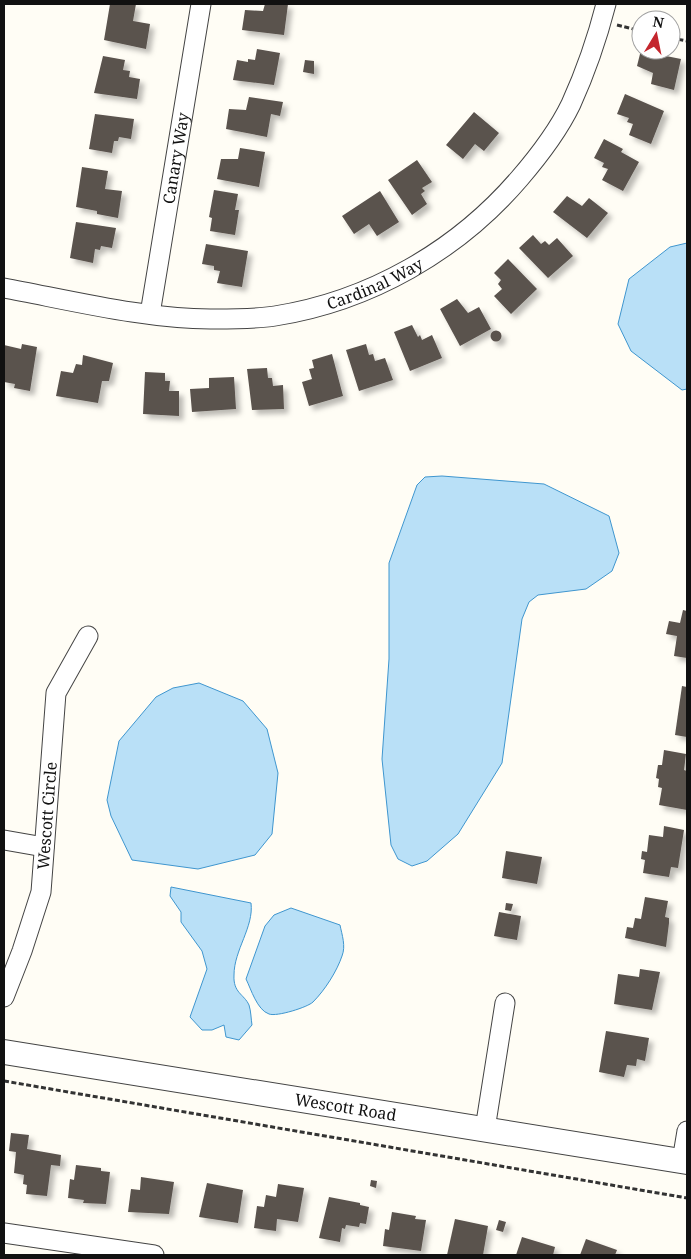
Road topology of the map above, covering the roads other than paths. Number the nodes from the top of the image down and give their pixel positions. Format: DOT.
graph roads {
  1 [pos="201,4"];
  2 [pos="604,13"];
  3 [pos="4,288"];
  4 [pos="150,314"];
  5 [pos="88,636"];
  6 [pos="4,840"];
  7 [pos="44,847"];
  8 [pos="4,997"];
  9 [pos="505,1003"];
  10 [pos="4,1052"];
  11 [pos="485,1129"];
  12 [pos="687,1131"];
  13 [pos="685,1161"];
  14 [pos="4,1233"];
  15 [pos="154,1255"];
  1 -- 4 [label="street, Canary Way"];
  2 -- 4 [label="street, Cardinal Way"];
  3 -- 4 [label="street, Cardinal Way"];
  5 -- 7 [label="street, Wescott Circle"];
  6 -- 7 [label="street"];
  7 -- 8 [label="street, Wescott Circle"];
  9 -- 11 [label="street"];
  10 -- 11 [label="street, Wescott Road"];
  11 -- 13 [label="street, Wescott Road"];
  12 -- 13 [label="street"];
  14 -- 15 [label="street"];
}
